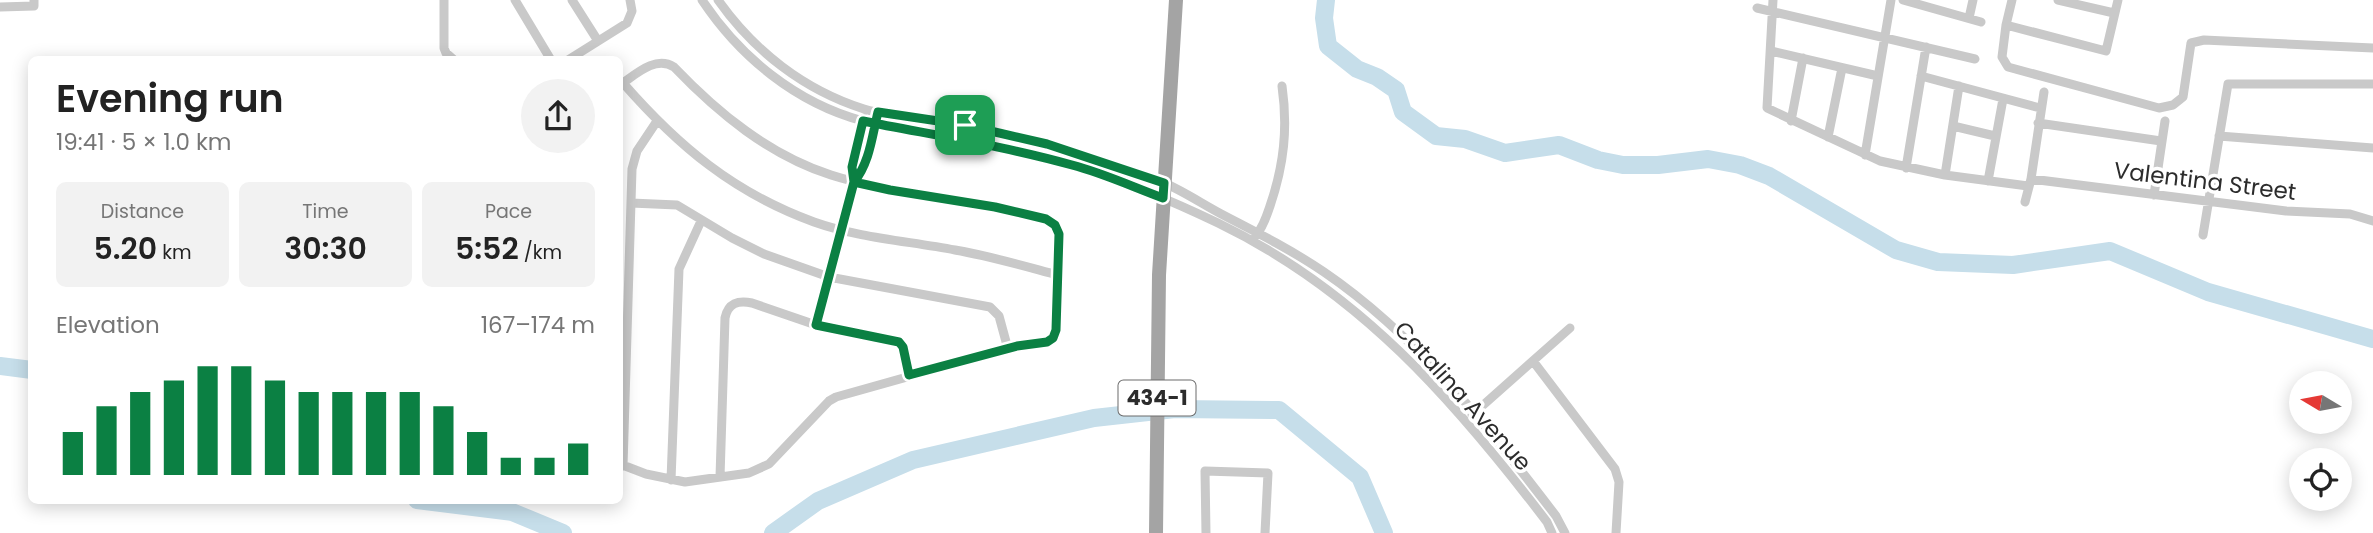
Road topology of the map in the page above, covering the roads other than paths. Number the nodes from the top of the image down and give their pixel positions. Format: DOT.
graph roads {
  1 [pos="34,0"];
  2 [pos="444,0"];
  3 [pos="515,0"];
  4 [pos="572,0"];
  5 [pos="630,0"];
  6 [pos="702,0"];
  7 [pos="718,0"];
  8 [pos="1176,0"];
  9 [pos="1773,0"];
  10 [pos="1891,0"];
  11 [pos="1903,0"];
  12 [pos="1973,0"];
  13 [pos="2012,0"];
  14 [pos="2058,0"];
  15 [pos="2118,0"];
  16 [pos="1933,4"];
  17 [pos="0,8"];
  18 [pos="1757,8"];
  19 [pos="1772,12"];
  20 [pos="2114,13"];
  21 [pos="1969,18"];
  22 [pos="1981,22"];
  23 [pos="2006,26"];
  24 [pos="1884,36"];
  25 [pos="598,41"];
  26 [pos="1926,47"];
  27 [pos="444,48"];
  28 [pos="2373,48"];
  29 [pos="1771,51"];
  30 [pos="442,56"];
  31 [pos="449,56"];
  32 [pos="549,56"];
  33 [pos="574,56"];
  34 [pos="1803,58"];
  35 [pos="1975,59"];
  36 [pos="1842,68"];
  37 [pos="1878,76"];
  38 [pos="1921,76"];
  39 [pos="623,83"];
  40 [pos="2373,84"];
  41 [pos="623,86"];
  42 [pos="1282,86"];
  43 [pos="1959,86"];
  44 [pos="2044,92"];
  45 [pos="2003,99"];
  46 [pos="2040,108"];
  47 [pos="866,110"];
  48 [pos="878,112"];
  49 [pos="657,121"];
  50 [pos="863,121"];
  51 [pos="1791,121"];
  52 [pos="2165,121"];
  53 [pos="876,123"];
  54 [pos="2038,123"];
  55 [pos="1953,126"];
  56 [pos="1995,136"];
  57 [pos="2219,136"];
  58 [pos="1828,137"];
  59 [pos="2161,141"];
  60 [pos="2373,148"];
  61 [pos="1865,155"];
  62 [pos="1906,168"];
  63 [pos="1945,175"];
  64 [pos="1988,181"];
  65 [pos="854,182"];
  66 [pos="2029,183"];
  67 [pos="1163,190"];
  68 [pos="2154,195"];
  69 [pos="2025,202"];
  70 [pos="2209,202"];
  71 [pos="631,203"];
  72 [pos="2373,220"];
  73 [pos="701,221"];
  74 [pos="841,230"];
  75 [pos="1259,233"];
  76 [pos="2203,235"];
  77 [pos="1248,239"];
  78 [pos="1058,275"];
  79 [pos="829,277"];
  80 [pos="816,325"];
  81 [pos="1570,327"];
  82 [pos="1008,349"];
  83 [pos="1533,361"];
  84 [pos="909,375"];
  85 [pos="1475,412"];
  86 [pos="623,413"];
  87 [pos="1466,420"];
  88 [pos="623,466"];
  89 [pos="720,477"];
  90 [pos="671,480"];
  91 [pos="1156,533"];
  92 [pos="1206,533"];
  93 [pos="1265,533"];
  94 [pos="1552,533"];
  95 [pos="1565,533"];
  96 [pos="1616,533"];
  1 -- 17 [label="street"];
  2 -- 27 [label="street"];
  3 -- 32 [label="street"];
  4 -- 25 [label="street"];
  5 -- 25 [label="street"];
  6 -- 50 [label="street, Catalina Avenue"];
  7 -- 47 [label="street, Catalina Avenue"];
  8 -- 67 [label="main road, 434-1"];
  9 -- 19 [label="street"];
  10 -- 24 [label="street"];
  11 -- 16 [label="street"];
  12 -- 21 [label="street"];
  13 -- 23 [label="street"];
  14 -- 20 [label="street"];
  15 -- 20 [label="street"];
  16 -- 21 [label="street"];
  18 -- 19 [label="street"];
  19 -- 24 [label="street"];
  19 -- 29 [label="street"];
  20 -- 23 [label="street"];
  21 -- 22 [label="street"];
  23 -- 28 [label="street"];
  24 -- 26 [label="street"];
  24 -- 37 [label="street"];
  25 -- 33 [label="street"];
  26 -- 35 [label="street"];
  26 -- 38 [label="street"];
  27 -- 30 [label="street"];
  27 -- 31 [label="street"];
  29 -- 34 [label="street"];
  29 -- 51 [label="street, Valentina Street"];
  34 -- 36 [label="street"];
  34 -- 51 [label="street"];
  36 -- 37 [label="street"];
  36 -- 58 [label="street"];
  37 -- 61 [label="street"];
  38 -- 43 [label="street"];
  38 -- 62 [label="street"];
  39 -- 65 [label="street"];
  40 -- 57 [label="street"];
  41 -- 49 [label="street"];
  42 -- 75 [label="street"];
  43 -- 45 [label="street"];
  43 -- 55 [label="street"];
  44 -- 46 [label="street"];
  45 -- 46 [label="street"];
  45 -- 56 [label="street"];
  46 -- 54 [label="street"];
  47 -- 48 [label="street, Catalina Avenue"];
  47 -- 50 [label="street"];
  48 -- 53 [label="street"];
  48 -- 67 [label="street, Catalina Avenue"];
  49 -- 71 [label="street"];
  49 -- 74 [label="street"];
  50 -- 53 [label="street, Catalina Avenue"];
  50 -- 65 [label="street"];
  51 -- 58 [label="street, Valentina Street"];
  52 -- 59 [label="street"];
  53 -- 65 [label="street"];
  53 -- 67 [label="street, Catalina Avenue"];
  54 -- 59 [label="street"];
  54 -- 66 [label="street"];
  55 -- 56 [label="street"];
  55 -- 63 [label="street"];
  56 -- 64 [label="street"];
  57 -- 60 [label="street"];
  57 -- 70 [label="street"];
  58 -- 61 [label="street, Valentina Street"];
  59 -- 68 [label="street"];
  61 -- 62 [label="street, Valentina Street"];
  62 -- 63 [label="street, Valentina Street"];
  63 -- 64 [label="street, Valentina Street"];
  64 -- 66 [label="street, Valentina Street"];
  65 -- 74 [label="street"];
  65 -- 78 [label="street"];
  66 -- 68 [label="street, Valentina Street"];
  66 -- 69 [label="street"];
  67 -- 75 [label="street, Catalina Avenue"];
  67 -- 77 [label="street, Catalina Avenue"];
  67 -- 91 [label="main road, 434-1"];
  68 -- 70 [label="street, Valentina Street"];
  70 -- 72 [label="street, Valentina Street"];
  70 -- 76 [label="street"];
  71 -- 73 [label="street"];
  71 -- 86 [label="street"];
  73 -- 79 [label="street"];
  73 -- 90 [label="street"];
  74 -- 78 [label="street"];
  74 -- 79 [label="street"];
  75 -- 77 [label="street"];
  75 -- 85 [label="street, Catalina Avenue"];
  77 -- 87 [label="street, Catalina Avenue"];
  78 -- 82 [label="street"];
  79 -- 80 [label="street"];
  79 -- 82 [label="street"];
  80 -- 84 [label="street"];
  80 -- 89 [label="street"];
  81 -- 83 [label="street"];
  82 -- 84 [label="street"];
  83 -- 85 [label="street"];
  83 -- 96 [label="street"];
  84 -- 89 [label="street"];
  85 -- 87 [label="street"];
  85 -- 95 [label="street, Catalina Avenue"];
  87 -- 94 [label="street, Catalina Avenue"];
  88 -- 90 [label="street"];
  89 -- 90 [label="street"];
  92 -- 93 [label="street"];
}
